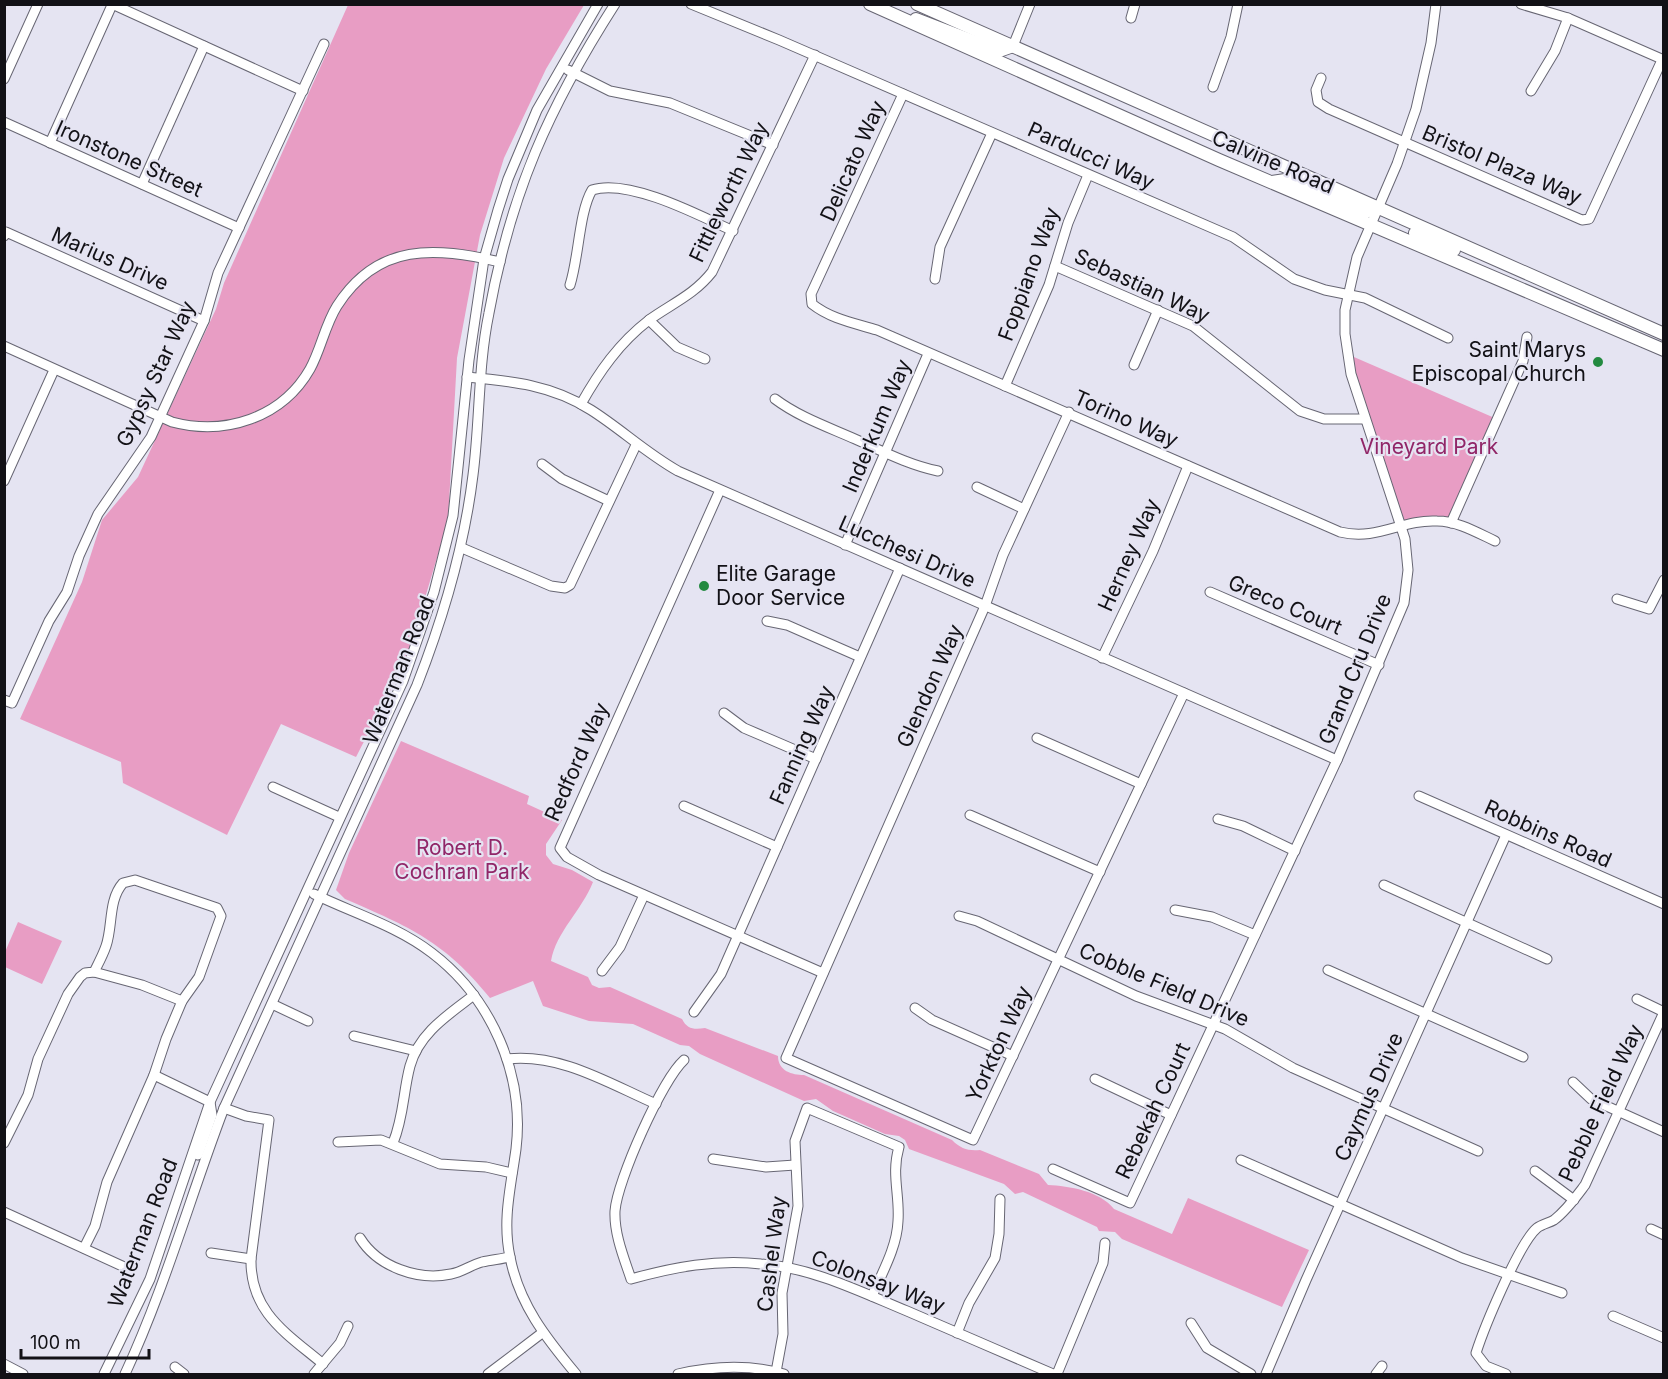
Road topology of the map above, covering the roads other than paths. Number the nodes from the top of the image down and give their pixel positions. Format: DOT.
graph roads {
  1 [pos="38,4"];
  2 [pos="598,4"];
  3 [pos="615,4"];
  4 [pos="691,4"];
  5 [pos="870,4"];
  6 [pos="917,4"];
  7 [pos="1030,4"];
  8 [pos="1135,4"];
  9 [pos="1238,4"];
  10 [pos="1436,4"];
  11 [pos="1521,4"];
  12 [pos="112,5"];
  13 [pos="896,16"];
  14 [pos="1131,18"];
  15 [pos="1568,18"];
  16 [pos="324,44"];
  17 [pos="204,46"];
  18 [pos="1012,46"];
  19 [pos="815,55"];
  20 [pos="1663,60"];
  21 [pos="561,66"];
  22 [pos="573,73"];
  23 [pos="1321,78"];
  24 [pos="4,79"];
  25 [pos="1213,87"];
  26 [pos="303,91"];
  27 [pos="1531,92"];
  28 [pos="903,94"];
  29 [pos="4,122"];
  30 [pos="992,133"];
  31 [pos="1405,142"];
  32 [pos="50,143"];
  33 [pos="773,144"];
  34 [pos="1088,175"];
  35 [pos="1271,182"];
  36 [pos="142,184"];
  37 [pos="1379,207"];
  38 [pos="1371,225"];
  39 [pos="239,228"];
  40 [pos="733,231"];
  41 [pos="4,236"];
  42 [pos="836,243"];
  43 [pos="1484,255"];
  44 [pos="484,258"];
  45 [pos="500,262"];
  46 [pos="1055,266"];
  47 [pos="935,279"];
  48 [pos="570,285"];
  49 [pos="1347,293"];
  50 [pos="1158,310"];
  51 [pos="649,320"];
  52 [pos="204,321"];
  53 [pos="1664,334"];
  54 [pos="1527,337"];
  55 [pos="1448,338"];
  56 [pos="4,346"];
  57 [pos="1664,351"];
  58 [pos="928,354"];
  59 [pos="705,359"];
  60 [pos="1134,365"];
  61 [pos="54,370"];
  62 [pos="467,377"];
  63 [pos="482,379"];
  64 [pos="1005,386"];
  65 [pos="775,399"];
  66 [pos="581,404"];
  67 [pos="1069,412"];
  68 [pos="160,417"];
  69 [pos="1365,418"];
  70 [pos="636,445"];
  71 [pos="886,453"];
  72 [pos="542,464"];
  73 [pos="1188,466"];
  74 [pos="938,471"];
  75 [pos="4,481"];
  76 [pos="977,487"];
  77 [pos="720,490"];
  78 [pos="609,501"];
  79 [pos="1024,509"];
  80 [pos="1451,523"];
  81 [pos="1402,526"];
  82 [pos="1495,541"];
  83 [pos="845,545"];
  84 [pos="462,548"];
  85 [pos="900,568"];
  86 [pos="1664,580"];
  87 [pos="1210,592"];
  88 [pos="1617,599"];
  89 [pos="985,606"];
  90 [pos="767,621"];
  91 [pos="860,657"];
  92 [pos="1102,658"];
  93 [pos="1379,665"];
  94 [pos="1184,693"];
  95 [pos="4,700"];
  96 [pos="724,713"];
  97 [pos="1037,738"];
  98 [pos="816,759"];
  99 [pos="1337,760"];
  100 [pos="1141,784"];
  101 [pos="273,787"];
  102 [pos="1419,796"];
  103 [pos="684,806"];
  104 [pos="970,815"];
  105 [pos="339,817"];
  106 [pos="1218,819"];
  107 [pos="1506,835"];
  108 [pos="777,847"];
  109 [pos="1295,851"];
  110 [pos="1100,872"];
  111 [pos="1384,885"];
  112 [pos="307,891"];
  113 [pos="644,895"];
  114 [pos="319,897"];
  115 [pos="1664,904"];
  116 [pos="1175,910"];
  117 [pos="959,916"];
  118 [pos="1467,923"];
  119 [pos="1255,935"];
  120 [pos="738,936"];
  121 [pos="1059,959"];
  122 [pos="1547,959"];
  123 [pos="1329,970"];
  124 [pos="94,972"];
  125 [pos="602,972"];
  126 [pos="823,973"];
  127 [pos="474,995"];
  128 [pos="1637,999"];
  129 [pos="182,1001"];
  130 [pos="272,1005"];
  131 [pos="915,1008"];
  132 [pos="694,1012"];
  133 [pos="1664,1012"];
  134 [pos="1426,1013"];
  135 [pos="308,1021"];
  136 [pos="1215,1024"];
  137 [pos="354,1036"];
  138 [pos="416,1051"];
  139 [pos="1013,1056"];
  140 [pos="1523,1058"];
  141 [pos="507,1059"];
  142 [pos="684,1060"];
  143 [pos="154,1075"];
  144 [pos="1095,1079"];
  145 [pos="1574,1082"];
  146 [pos="210,1102"];
  147 [pos="656,1104"];
  148 [pos="224,1108"];
  149 [pos="1383,1108"];
  150 [pos="1617,1112"];
  151 [pos="1171,1115"];
  152 [pos="1664,1132"];
  153 [pos="338,1142"];
  154 [pos="4,1143"];
  155 [pos="393,1143"];
  156 [pos="1478,1151"];
  157 [pos="713,1159"];
  158 [pos="1240,1160"];
  159 [pos="795,1165"];
  160 [pos="1053,1169"];
  161 [pos="1535,1171"];
  162 [pos="512,1173"];
  163 [pos="192,1198"];
  164 [pos="1000,1199"];
  165 [pos="1574,1200"];
  166 [pos="1340,1204"];
  167 [pos="4,1212"];
  168 [pos="1650,1230"];
  169 [pos="1664,1235"];
  170 [pos="360,1238"];
  171 [pos="1105,1244"];
  172 [pos="84,1248"];
  173 [pos="211,1253"];
  174 [pos="510,1257"];
  175 [pos="251,1258"];
  176 [pos="787,1267"];
  177 [pos="130,1270"];
  178 [pos="1510,1273"];
  179 [pos="1562,1293"];
  180 [pos="872,1296"];
  181 [pos="1612,1316"];
  182 [pos="1191,1323"];
  183 [pos="348,1326"];
  184 [pos="542,1333"];
  185 [pos="957,1333"];
  186 [pos="1664,1338"];
  187 [pos="4,1364"];
  188 [pos="322,1364"];
  189 [pos="1382,1366"];
  190 [pos="175,1367"];
  191 [pos="780,1373"];
  192 [pos="23,1374"];
  193 [pos="104,1374"];
  194 [pos="126,1374"];
  195 [pos="184,1374"];
  196 [pos="314,1374"];
  197 [pos="488,1374"];
  198 [pos="576,1374"];
  199 [pos="678,1374"];
  200 [pos="1055,1374"];
  201 [pos="1251,1374"];
  202 [pos="1266,1374"];
  203 [pos="1376,1374"];
  204 [pos="1506,1374"];
  1 -- 24 [label="street"];
  2 -- 21 [label="street, Waterman Road"];
  3 -- 22 [label="street, Waterman Road"];
  4 -- 19 [label="street, Parducci Way"];
  5 -- 13 [label="main road, Calvine Road"];
  6 -- 18 [label="main road, Calvine Road"];
  7 -- 18 [label="street"];
  8 -- 14 [label="street"];
  9 -- 25 [label="street"];
  10 -- 31 [label="street, Grand Cru Drive"];
  11 -- 15 [label="street"];
  12 -- 17 [label="street"];
  12 -- 32 [label="street"];
  13 -- 18 [label="main road"];
  13 -- 35 [label="main road, Calvine Road"];
  15 -- 20 [label="street"];
  15 -- 27 [label="street"];
  16 -- 26 [label="street, Gypsy Star Way"];
  17 -- 26 [label="street"];
  17 -- 36 [label="street"];
  18 -- 37 [label="main road, Calvine Road"];
  19 -- 28 [label="street, Parducci Way"];
  19 -- 33 [label="street, Fittleworth Way"];
  20 -- 31 [label="street, Bristol Plaza Way"];
  21 -- 22 [label="street"];
  21 -- 44 [label="street, Waterman Road"];
  22 -- 33 [label="street"];
  22 -- 45 [label="street, Waterman Road"];
  23 -- 31 [label="street"];
  26 -- 39 [label="street, Gypsy Star Way"];
  28 -- 30 [label="street, Parducci Way"];
  28 -- 42 [label="street, Delicato Way"];
  29 -- 32 [label="street, Ironstone Street"];
  30 -- 34 [label="street, Parducci Way"];
  30 -- 47 [label="street"];
  31 -- 37 [label="street, Grand Cru Drive"];
  32 -- 36 [label="street, Ironstone Street"];
  33 -- 40 [label="street, Fittleworth Way"];
  34 -- 46 [label="street, Foppiano Way"];
  34 -- 49 [label="street, Parducci Way"];
  35 -- 37 [label="main road"];
  35 -- 38 [label="main road, Calvine Road"];
  36 -- 39 [label="street, Ironstone Street"];
  37 -- 38 [label="street, Grand Cru Drive"];
  37 -- 43 [label="main road, Calvine Road"];
  38 -- 43 [label="main road"];
  38 -- 49 [label="street, Grand Cru Drive"];
  38 -- 57 [label="main road, Calvine Road"];
  39 -- 52 [label="street, Gypsy Star Way"];
  40 -- 48 [label="street"];
  40 -- 51 [label="street, Fittleworth Way"];
  41 -- 52 [label="street, Marius Drive"];
  42 -- 58 [label="street, Torino Way"];
  43 -- 53 [label="main road, Calvine Road"];
  44 -- 45 [label="street"];
  44 -- 62 [label="street, Waterman Road"];
  44 -- 68 [label="street"];
  45 -- 63 [label="street, Waterman Road"];
  46 -- 50 [label="street, Sebastian Way"];
  46 -- 64 [label="street, Foppiano Way"];
  49 -- 55 [label="street, Parducci Way"];
  49 -- 69 [label="street, Grand Cru Drive"];
  50 -- 60 [label="street"];
  50 -- 69 [label="street, Sebastian Way"];
  51 -- 59 [label="street"];
  51 -- 66 [label="street, Fittleworth Way"];
  52 -- 68 [label="street, Gypsy Star Way"];
  54 -- 80 [label="street"];
  56 -- 61 [label="street"];
  58 -- 64 [label="street, Torino Way"];
  58 -- 71 [label="street, Inderkum Way"];
  61 -- 68 [label="street"];
  61 -- 75 [label="street"];
  62 -- 63 [label="street, Lucchesi Drive"];
  62 -- 105 [label="street, Waterman Road"];
  63 -- 66 [label="street, Lucchesi Drive"];
  63 -- 84 [label="street, Waterman Road"];
  64 -- 67 [label="street, Torino Way"];
  65 -- 71 [label="street"];
  66 -- 70 [label="street, Lucchesi Drive"];
  67 -- 73 [label="street, Torino Way"];
  67 -- 79 [label="street, Glendon Way"];
  68 -- 95 [label="street, Gypsy Star Way"];
  69 -- 81 [label="street, Grand Cru Drive"];
  70 -- 77 [label="street, Lucchesi Drive"];
  70 -- 78 [label="street"];
  71 -- 74 [label="street"];
  71 -- 83 [label="street, Inderkum Way"];
  72 -- 78 [label="street"];
  73 -- 81 [label="street, Torino Way"];
  73 -- 92 [label="street, Herney Way"];
  76 -- 79 [label="street"];
  77 -- 83 [label="street, Lucchesi Drive"];
  77 -- 113 [label="street, Redford Way"];
  78 -- 84 [label="street"];
  79 -- 89 [label="street, Glendon Way"];
  80 -- 81 [label="street, Torino Way"];
  80 -- 82 [label="street, Torino Way"];
  81 -- 93 [label="street, Grand Cru Drive"];
  83 -- 85 [label="street, Lucchesi Drive"];
  84 -- 114 [label="street, Waterman Road"];
  85 -- 89 [label="street, Lucchesi Drive"];
  85 -- 91 [label="street, Fanning Way"];
  86 -- 88 [label="street"];
  87 -- 93 [label="street, Greco Court"];
  89 -- 92 [label="street, Lucchesi Drive"];
  89 -- 126 [label="street, Glendon Way"];
  90 -- 91 [label="street"];
  91 -- 98 [label="street, Fanning Way"];
  92 -- 94 [label="street, Lucchesi Drive"];
  93 -- 99 [label="street, Grand Cru Drive"];
  94 -- 99 [label="street, Lucchesi Drive"];
  94 -- 100 [label="street, Yorkton Way"];
  96 -- 98 [label="street"];
  97 -- 100 [label="street"];
  98 -- 108 [label="street, Fanning Way"];
  99 -- 109 [label="street, Grand Cru Drive"];
  100 -- 110 [label="street, Yorkton Way"];
  101 -- 105 [label="street"];
  102 -- 107 [label="street, Robbins Road"];
  103 -- 108 [label="street"];
  104 -- 110 [label="street"];
  105 -- 112 [label="street, Waterman Road"];
  106 -- 109 [label="street"];
  107 -- 115 [label="street, Robbins Road"];
  107 -- 118 [label="street, Caymus Drive"];
  108 -- 120 [label="street, Fanning Way"];
  109 -- 119 [label="street, Grand Cru Drive"];
  110 -- 121 [label="street, Yorkton Way"];
  111 -- 118 [label="street"];
  112 -- 114 [label="street"];
  112 -- 146 [label="street, Waterman Road"];
  113 -- 120 [label="street, Redford Way"];
  113 -- 125 [label="street"];
  114 -- 127 [label="street"];
  114 -- 130 [label="street, Waterman Road"];
  116 -- 119 [label="street"];
  117 -- 121 [label="street, Cobble Field Drive"];
  118 -- 122 [label="street"];
  118 -- 134 [label="street, Caymus Drive"];
  119 -- 136 [label="street, Grand Cru Drive"];
  120 -- 126 [label="street, Redford Way"];
  120 -- 132 [label="street, Fanning Way"];
  121 -- 136 [label="street, Cobble Field Drive"];
  121 -- 139 [label="street, Yorkton Way"];
  123 -- 134 [label="street"];
  124 -- 129 [label="street"];
  124 -- 129 [label="street"];
  124 -- 154 [label="street"];
  126 -- 139 [label="street, Yorkton Way"];
  127 -- 138 [label="street"];
  127 -- 141 [label="street"];
  128 -- 133 [label="street, Pebble Field Way"];
  129 -- 143 [label="street"];
  130 -- 135 [label="street"];
  130 -- 148 [label="street, Waterman Road"];
  131 -- 139 [label="street"];
  133 -- 150 [label="street, Pebble Field Way"];
  134 -- 140 [label="street"];
  134 -- 149 [label="street, Caymus Drive"];
  136 -- 149 [label="street, Cobble Field Drive"];
  136 -- 151 [label="street, Rebekah Court"];
  137 -- 138 [label="street"];
  138 -- 155 [label="street"];
  141 -- 147 [label="street"];
  141 -- 162 [label="street"];
  142 -- 147 [label="street"];
  143 -- 146 [label="street"];
  143 -- 172 [label="street"];
  144 -- 151 [label="street"];
  145 -- 150 [label="street"];
  146 -- 163 [label="street, Waterman Road"];
  146 -- 193 [label="street, Waterman Road"];
  147 -- 176 [label="street, Colonsay Way"];
  148 -- 163 [label="street, Waterman Road"];
  148 -- 175 [label="street"];
  149 -- 156 [label="street, Cobble Field Drive"];
  149 -- 166 [label="street, Caymus Drive"];
  150 -- 152 [label="street"];
  150 -- 165 [label="street, Pebble Field Way"];
  151 -- 160 [label="street, Rebekah Court"];
  153 -- 155 [label="street"];
  155 -- 162 [label="street"];
  157 -- 159 [label="street"];
  158 -- 166 [label="street"];
  159 -- 176 [label="street, Cashel Way"];
  159 -- 180 [label="street, Cashel Way"];
  161 -- 165 [label="street"];
  162 -- 174 [label="street"];
  163 -- 194 [label="street, Waterman Road"];
  164 -- 185 [label="street"];
  165 -- 178 [label="street, Pebble Field Way"];
  166 -- 178 [label="street"];
  166 -- 202 [label="street, Caymus Drive"];
  167 -- 172 [label="street"];
  168 -- 169 [label="street"];
  170 -- 174 [label="street"];
  171 -- 200 [label="street"];
  172 -- 177 [label="street"];
  173 -- 175 [label="street"];
  174 -- 184 [label="street"];
  175 -- 188 [label="street"];
  176 -- 180 [label="street, Colonsay Way"];
  176 -- 191 [label="street, Cashel Way"];
  178 -- 179 [label="street"];
  178 -- 204 [label="street, Pebble Field Way"];
  180 -- 185 [label="street, Colonsay Way"];
  181 -- 186 [label="street"];
  182 -- 201 [label="street"];
  183 -- 188 [label="street"];
  184 -- 197 [label="street"];
  184 -- 198 [label="street"];
  185 -- 200 [label="street, Colonsay Way"];
  187 -- 192 [label="street"];
  188 -- 196 [label="street"];
  189 -- 203 [label="street"];
  190 -- 195 [label="street"];
  191 -- 199 [label="street"];
}
